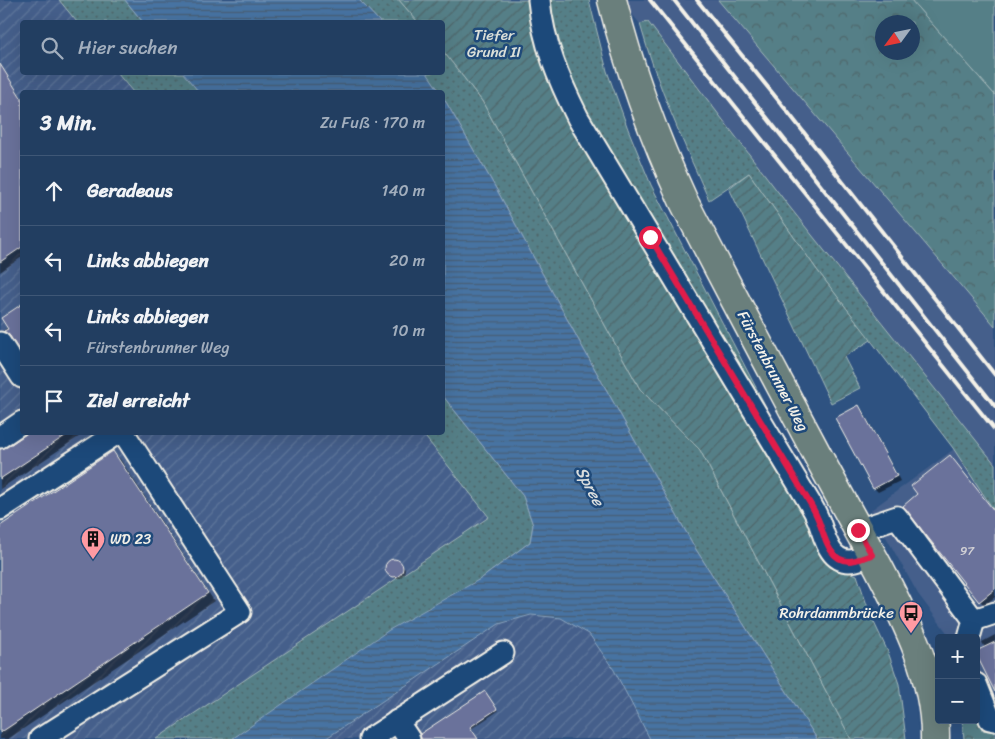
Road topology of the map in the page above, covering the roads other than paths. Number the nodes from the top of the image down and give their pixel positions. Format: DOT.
graph roads {
  1 [pos="539,0"];
  2 [pos="612,0"];
  3 [pos="0,343"];
  4 [pos="20,374"];
  5 [pos="114,435"];
  6 [pos="125,435"];
  7 [pos="0,509"];
  8 [pos="858,530"];
  9 [pos="872,555"];
  10 [pos="995,613"];
  11 [pos="971,629"];
  12 [pos="503,653"];
  13 [pos="980,694"];
  14 [pos="995,720"];
  15 [pos="398,721"];
  16 [pos="40,739"];
  17 [pos="370,739"];
  18 [pos="409,739"];
  19 [pos="935,739"];
  1 -- 9 [label="lane"];
  2 -- 8 [label="main road, Fürstenbrunner Weg"];
  3 -- 4 [label="lane"];
  5 -- 7 [label="lane"];
  6 -- 16 [label="lane"];
  8 -- 9 [label="main road, Fürstenbrunner Weg"];
  8 -- 11 [label="lane"];
  9 -- 19 [label="main road, Fürstenbrunner Weg"];
  10 -- 11 [label="lane"];
  12 -- 15 [label="lane"];
  13 -- 14 [label="lane"];
  15 -- 17 [label="lane"];
  15 -- 18 [label="lane"];
}
